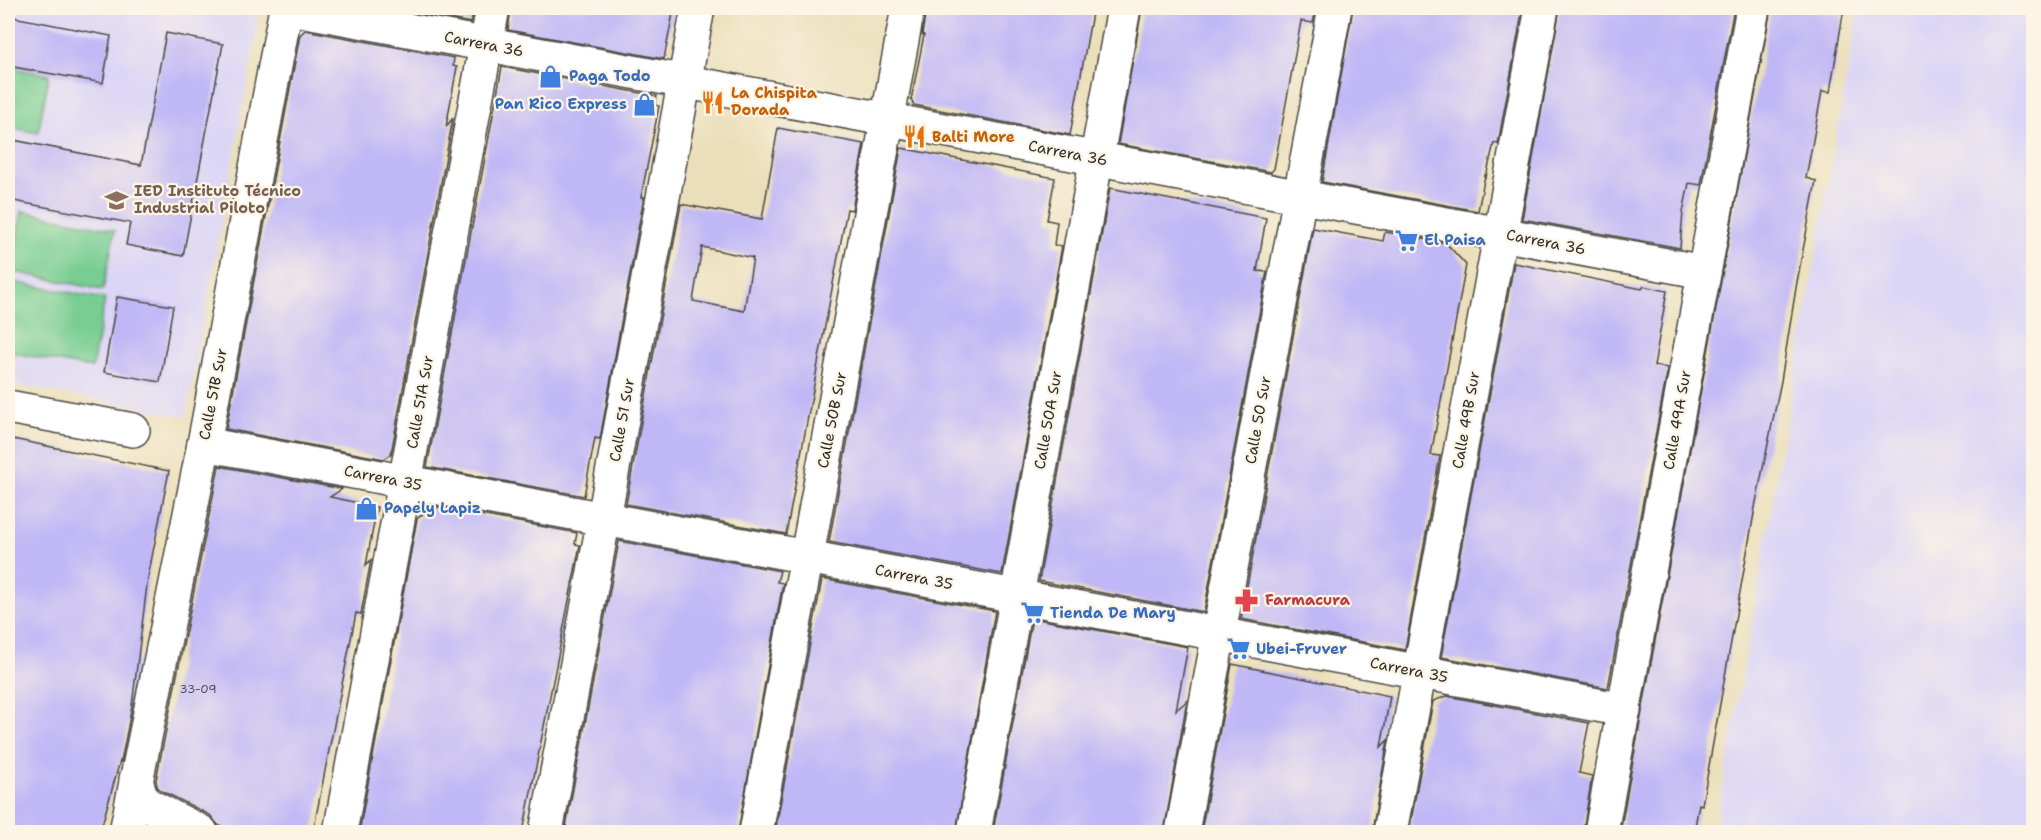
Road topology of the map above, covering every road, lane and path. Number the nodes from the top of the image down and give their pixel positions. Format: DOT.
graph roads {
  1 [pos="286,8"];
  2 [pos="290,8"];
  3 [pos="493,8"];
  4 [pos="698,8"];
  5 [pos="908,8"];
  6 [pos="1124,8"];
  7 [pos="1335,8"];
  8 [pos="1542,8"];
  9 [pos="1753,8"];
  10 [pos="486,44"];
  11 [pos="685,81"];
  12 [pos="887,119"];
  13 [pos="1096,158"];
  14 [pos="1300,196"];
  15 [pos="1500,234"];
  16 [pos="1704,272"];
  17 [pos="8,407"];
  18 [pos="133,430"];
  19 [pos="204,444"];
  20 [pos="405,482"];
  21 [pos="604,519"];
  22 [pos="806,557"];
  23 [pos="1016,596"];
  24 [pos="1219,634"];
  25 [pos="1419,672"];
  26 [pos="1624,710"];
  27 [pos="136,779"];
  28 [pos="126,832"];
  29 [pos="201,832"];
  30 [pos="340,832"];
  31 [pos="546,832"];
  32 [pos="756,832"];
  33 [pos="974,832"];
  34 [pos="1182,832"];
  35 [pos="1390,832"];
  36 [pos="1601,832"];
  1 -- 19 [label="street, Calle 51B Sur"];
  2 -- 10 [label="street, Carrera 36"];
  3 -- 10 [label="street, Calle 51A Sur"];
  4 -- 11 [label="street, Calle 51 Sur"];
  5 -- 12 [label="street, Calle 50B Sur"];
  6 -- 13 [label="street, Calle 50A Sur"];
  7 -- 14 [label="street, Calle 50 Sur"];
  8 -- 15 [label="street, Calle 49B Sur"];
  9 -- 16 [label="street, Calle 49A Sur"];
  10 -- 11 [label="street, Carrera 36"];
  10 -- 20 [label="street, Calle 51A Sur"];
  11 -- 12 [label="street, Carrera 36"];
  11 -- 21 [label="street, Calle 51 Sur"];
  12 -- 13 [label="street, Carrera 36"];
  12 -- 22 [label="street, Calle 50B Sur"];
  13 -- 14 [label="street, Carrera 36"];
  13 -- 23 [label="street, Calle 50A Sur"];
  14 -- 15 [label="street, Carrera 36"];
  14 -- 24 [label="street, Calle 50 Sur"];
  15 -- 16 [label="street, Carrera 36"];
  15 -- 25 [label="street, Calle 49B Sur"];
  16 -- 26 [label="street, Calle 49A Sur"];
  17 -- 18 [label="street"];
  19 -- 20 [label="street, Carrera 35"];
  19 -- 27 [label="street, Calle 51B Sur"];
  20 -- 21 [label="street, Carrera 35"];
  20 -- 30 [label="street, Calle 51A Sur"];
  21 -- 22 [label="street, Carrera 35"];
  21 -- 31 [label="street, Calle 51 Sur"];
  22 -- 23 [label="street, Carrera 35"];
  22 -- 32 [label="street, Calle 50B Sur"];
  23 -- 24 [label="street, Carrera 35"];
  23 -- 33 [label="street, Calle 50A Sur"];
  24 -- 25 [label="street, Carrera 35"];
  24 -- 34 [label="street, Calle 50 Sur"];
  25 -- 26 [label="street, Carrera 35"];
  25 -- 35 [label="street, Calle 49B Sur"];
  26 -- 36 [label="street, Calle 49A Sur"];
  27 -- 28 [label="street, Calle 51B Sur"];
  27 -- 29 [label="street"];
}
